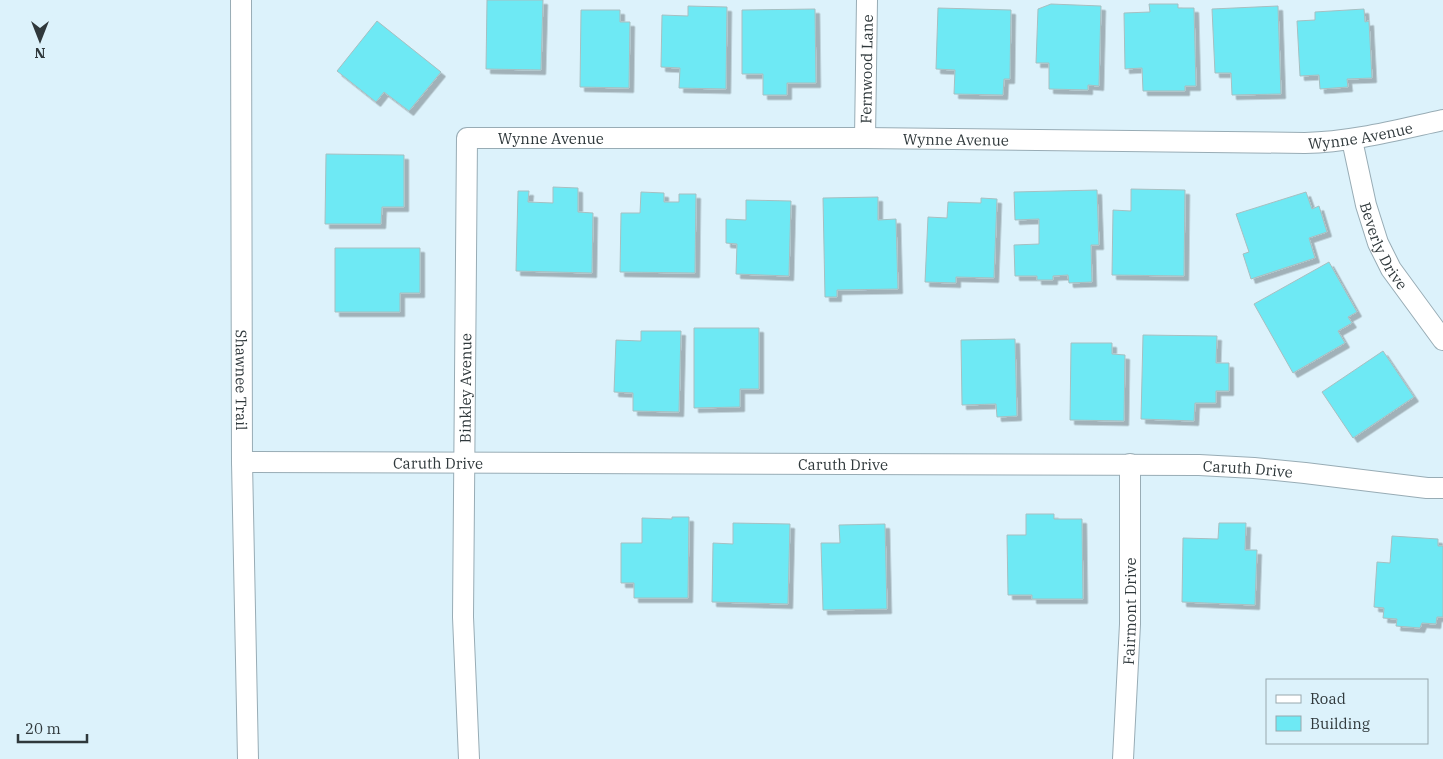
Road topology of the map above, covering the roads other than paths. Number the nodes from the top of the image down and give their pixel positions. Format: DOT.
graph roads {
  1 [pos="241,0"];
  2 [pos="867,0"];
  3 [pos="1443,120"];
  4 [pos="467,138"];
  5 [pos="865,138"];
  6 [pos="1352,140"];
  7 [pos="1443,340"];
  8 [pos="242,462"];
  9 [pos="464,462"];
  10 [pos="1130,464"];
  11 [pos="1443,488"];
  12 [pos="248,759"];
  13 [pos="469,759"];
  14 [pos="1123,759"];
  1 -- 8 [label="street, Shawnee Trail"];
  2 -- 5 [label="street, Fernwood Lane"];
  3 -- 6 [label="street, Wynne Avenue"];
  4 -- 5 [label="street, Wynne Avenue"];
  4 -- 9 [label="street, Binkley Avenue"];
  5 -- 6 [label="street, Wynne Avenue"];
  6 -- 7 [label="street, Beverly Drive"];
  8 -- 9 [label="street, Caruth Drive"];
  8 -- 12 [label="street, Shawnee Trail"];
  9 -- 10 [label="street, Caruth Drive"];
  9 -- 13 [label="street, Binkley Avenue"];
  10 -- 11 [label="street, Caruth Drive"];
  10 -- 14 [label="street, Fairmont Drive"];
}
